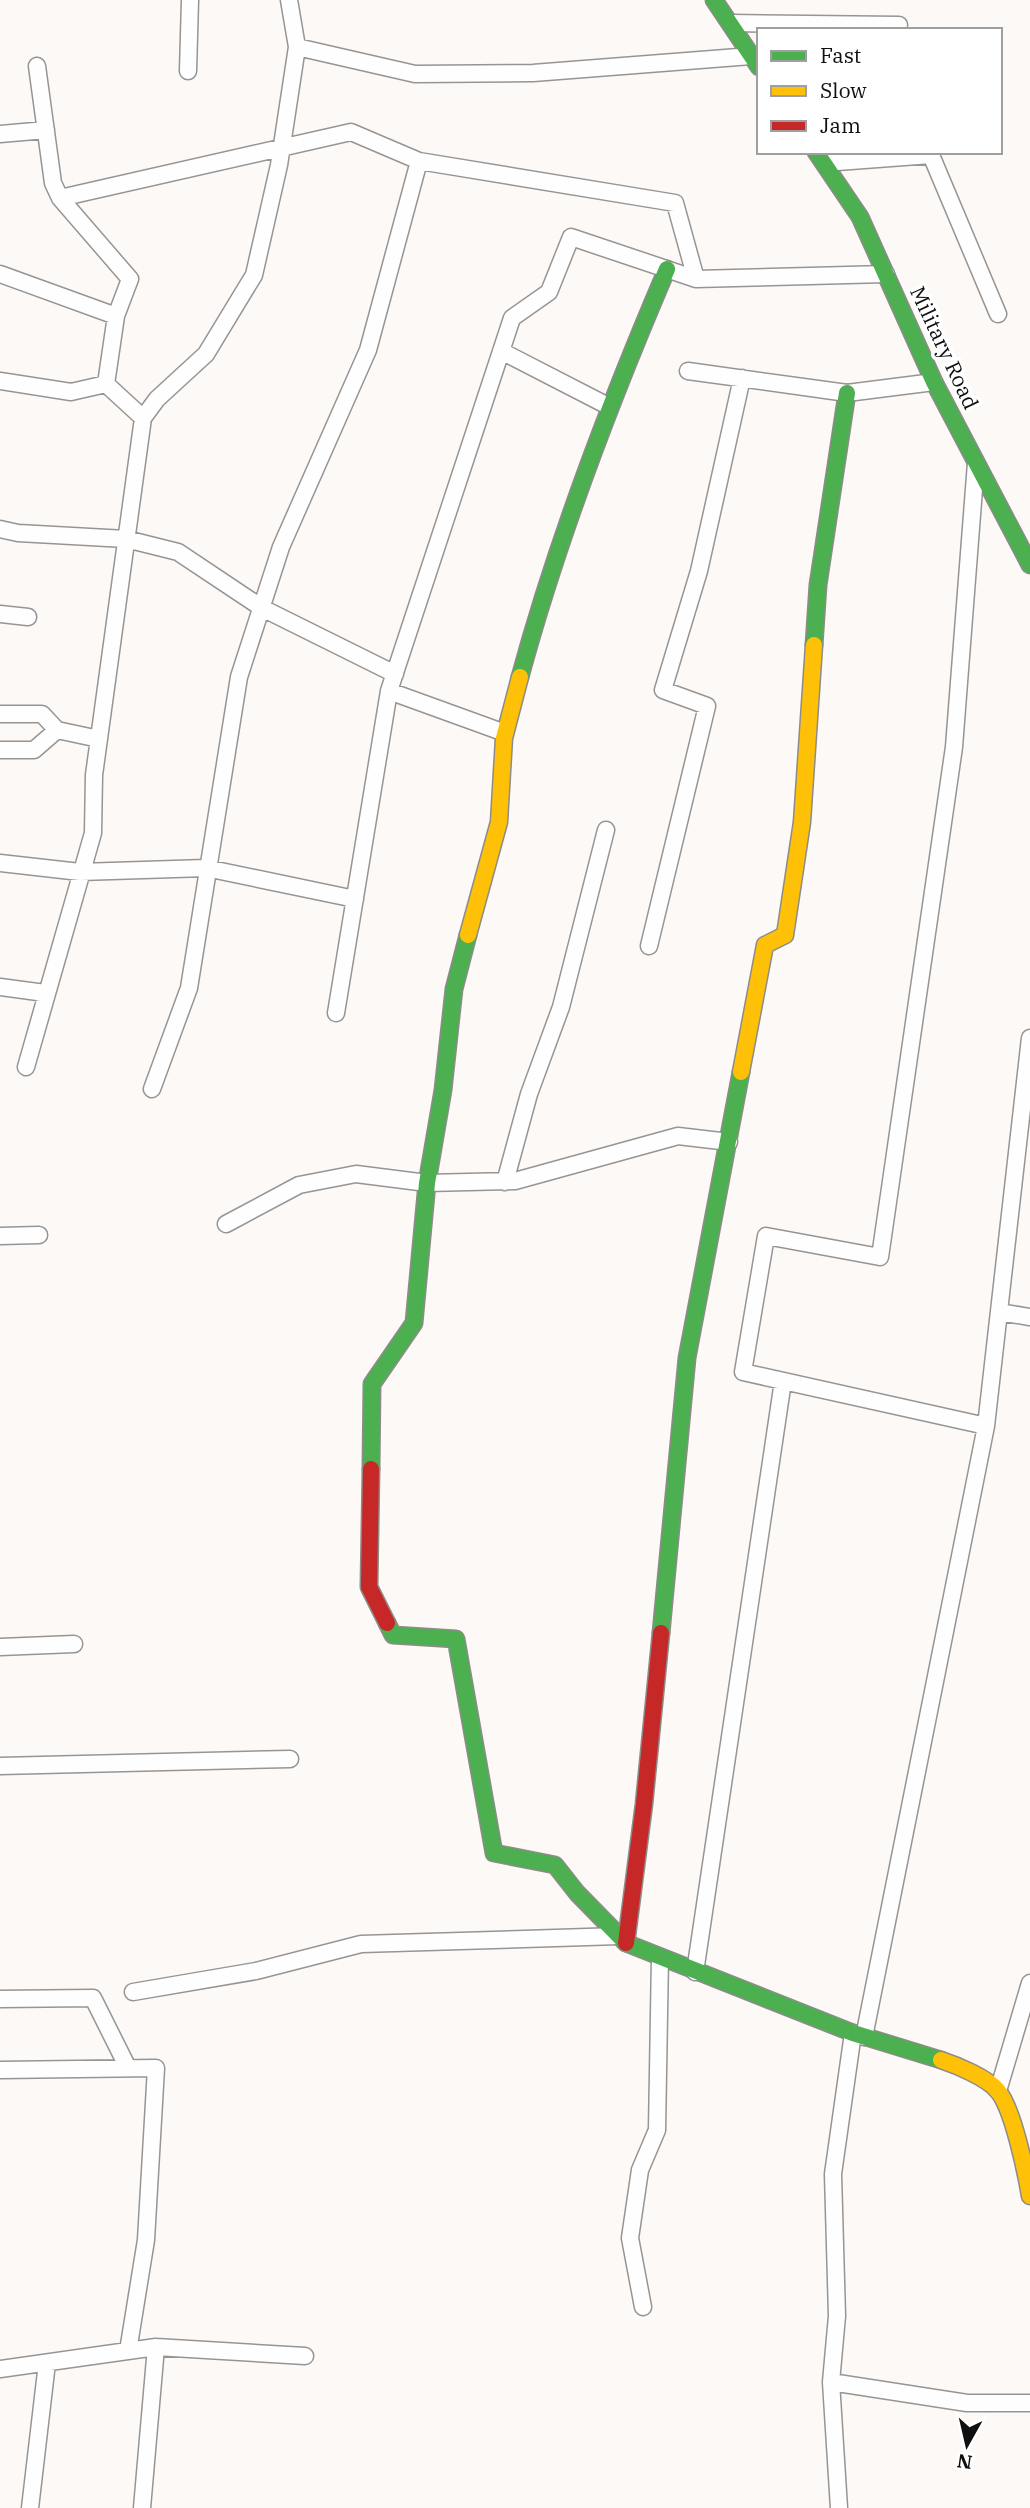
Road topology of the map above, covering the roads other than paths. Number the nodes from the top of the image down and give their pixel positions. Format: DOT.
graph roads {
  1 [pos="190,0"];
  2 [pos="289,0"];
  3 [pos="714,0"];
  4 [pos="730,23"];
  5 [pos="899,25"];
  6 [pos="297,47"];
  7 [pos="755,61"];
  8 [pos="37,66"];
  9 [pos="188,71"];
  10 [pos="46,130"];
  11 [pos="0,134"];
  12 [pos="282,147"];
  13 [pos="820,158"];
  14 [pos="419,161"];
  15 [pos="60,198"];
  16 [pos="667,269"];
  17 [pos="0,274"];
  18 [pos="886,274"];
  19 [pos="696,279"];
  20 [pos="998,314"];
  21 [pos="116,316"];
  22 [pos="501,351"];
  23 [pos="688,370"];
  24 [pos="742,378"];
  25 [pos="0,381"];
  26 [pos="934,382"];
  27 [pos="106,384"];
  28 [pos="847,393"];
  29 [pos="608,406"];
  30 [pos="143,418"];
  31 [pos="976,461"];
  32 [pos="0,529"];
  33 [pos="126,539"];
  34 [pos="1030,565"];
  35 [pos="262,608"];
  36 [pos="0,614"];
  37 [pos="28,617"];
  38 [pos="395,674"];
  39 [pos="389,691"];
  40 [pos="0,714"];
  41 [pos="57,730"];
  42 [pos="505,733"];
  43 [pos="99,738"];
  44 [pos="0,750"];
  45 [pos="606,830"];
  46 [pos="0,863"];
  47 [pos="206,868"];
  48 [pos="80,872"];
  49 [pos="355,899"];
  50 [pos="649,946"];
  51 [pos="0,987"];
  52 [pos="46,993"];
  53 [pos="336,1013"];
  54 [pos="1030,1038"];
  55 [pos="26,1067"];
  56 [pos="152,1089"];
  57 [pos="729,1142"];
  58 [pos="505,1182"];
  59 [pos="427,1183"];
  60 [pos="226,1224"];
  61 [pos="39,1236"];
  62 [pos="0,1237"];
  63 [pos="999,1312"];
  64 [pos="1030,1317"];
  65 [pos="783,1381"];
  66 [pos="986,1426"];
  67 [pos="74,1644"];
  68 [pos="0,1647"];
  69 [pos="290,1759"];
  70 [pos="0,1766"];
  71 [pos="623,1940"];
  72 [pos="660,1957"];
  73 [pos="695,1972"];
  74 [pos="1030,1983"];
  75 [pos="133,1992"];
  76 [pos="0,1999"];
  77 [pos="858,2035"];
  78 [pos="128,2068"];
  79 [pos="0,2070"];
  80 [pos="999,2091"];
  81 [pos="1027,2158"];
  82 [pos="1030,2196"];
  83 [pos="643,2307"];
  84 [pos="156,2347"];
  85 [pos="128,2350"];
  86 [pos="305,2356"];
  87 [pos="47,2363"];
  88 [pos="0,2369"];
  89 [pos="831,2382"];
  90 [pos="1030,2403"];
  91 [pos="30,2508"];
  92 [pos="142,2508"];
  93 [pos="839,2508"];
  1 -- 9 [label="street"];
  2 -- 6 [label="street"];
  3 -- 4 [label="street"];
  4 -- 5 [label="street"];
  4 -- 7 [label="street"];
  6 -- 7 [label="street"];
  6 -- 12 [label="street"];
  8 -- 10 [label="street"];
  10 -- 11 [label="street"];
  10 -- 15 [label="street"];
  12 -- 14 [label="street"];
  12 -- 15 [label="street"];
  12 -- 30 [label="street"];
  13 -- 18 [label="street, Military Road"];
  13 -- 20 [label="street"];
  14 -- 19 [label="street"];
  14 -- 35 [label="street"];
  15 -- 21 [label="street"];
  16 -- 19 [label="street"];
  16 -- 22 [label="street"];
  16 -- 29 [label="street"];
  17 -- 21 [label="street"];
  18 -- 19 [label="street"];
  18 -- 26 [label="street, Military Road"];
  21 -- 27 [label="street"];
  22 -- 29 [label="street"];
  22 -- 38 [label="street"];
  23 -- 24 [label="street"];
  24 -- 28 [label="street"];
  24 -- 50 [label="street"];
  25 -- 27 [label="street"];
  26 -- 28 [label="street"];
  26 -- 31 [label="street, Military Road"];
  27 -- 30 [label="street"];
  28 -- 57 [label="street"];
  29 -- 42 [label="street"];
  30 -- 33 [label="street"];
  31 -- 34 [label="street, Military Road"];
  31 -- 65 [label="street"];
  32 -- 33 [label="street"];
  33 -- 35 [label="street"];
  33 -- 43 [label="street"];
  35 -- 38 [label="street"];
  35 -- 47 [label="street"];
  36 -- 37 [label="street"];
  38 -- 39 [label="street"];
  39 -- 42 [label="street"];
  39 -- 49 [label="street"];
  40 -- 41 [label="street"];
  41 -- 43 [label="street"];
  41 -- 44 [label="street"];
  42 -- 59 [label="street"];
  43 -- 48 [label="street"];
  45 -- 58 [label="street"];
  46 -- 48 [label="street"];
  47 -- 48 [label="street"];
  47 -- 49 [label="street"];
  47 -- 56 [label="street"];
  48 -- 52 [label="street"];
  49 -- 53 [label="street"];
  51 -- 52 [label="street"];
  52 -- 55 [label="street"];
  54 -- 63 [label="street"];
  57 -- 58 [label="street"];
  57 -- 71 [label="street"];
  58 -- 59 [label="street"];
  59 -- 60 [label="street"];
  59 -- 71 [label="street"];
  61 -- 62 [label="street"];
  63 -- 64 [label="street"];
  63 -- 66 [label="street"];
  65 -- 66 [label="street"];
  65 -- 73 [label="street"];
  66 -- 77 [label="street"];
  67 -- 68 [label="street"];
  69 -- 70 [label="street"];
  71 -- 72 [label="street"];
  71 -- 75 [label="street"];
  72 -- 73 [label="street"];
  72 -- 83 [label="street"];
  73 -- 77 [label="street"];
  74 -- 80 [label="street"];
  76 -- 78 [label="street"];
  77 -- 80 [label="street"];
  77 -- 89 [label="street"];
  78 -- 79 [label="street"];
  78 -- 85 [label="street"];
  80 -- 81 [label="street"];
  81 -- 82 [label="street"];
  84 -- 85 [label="street"];
  84 -- 86 [label="street"];
  84 -- 92 [label="street"];
  85 -- 87 [label="street"];
  87 -- 88 [label="street"];
  87 -- 91 [label="street"];
  89 -- 90 [label="street"];
  89 -- 93 [label="street"];
}
